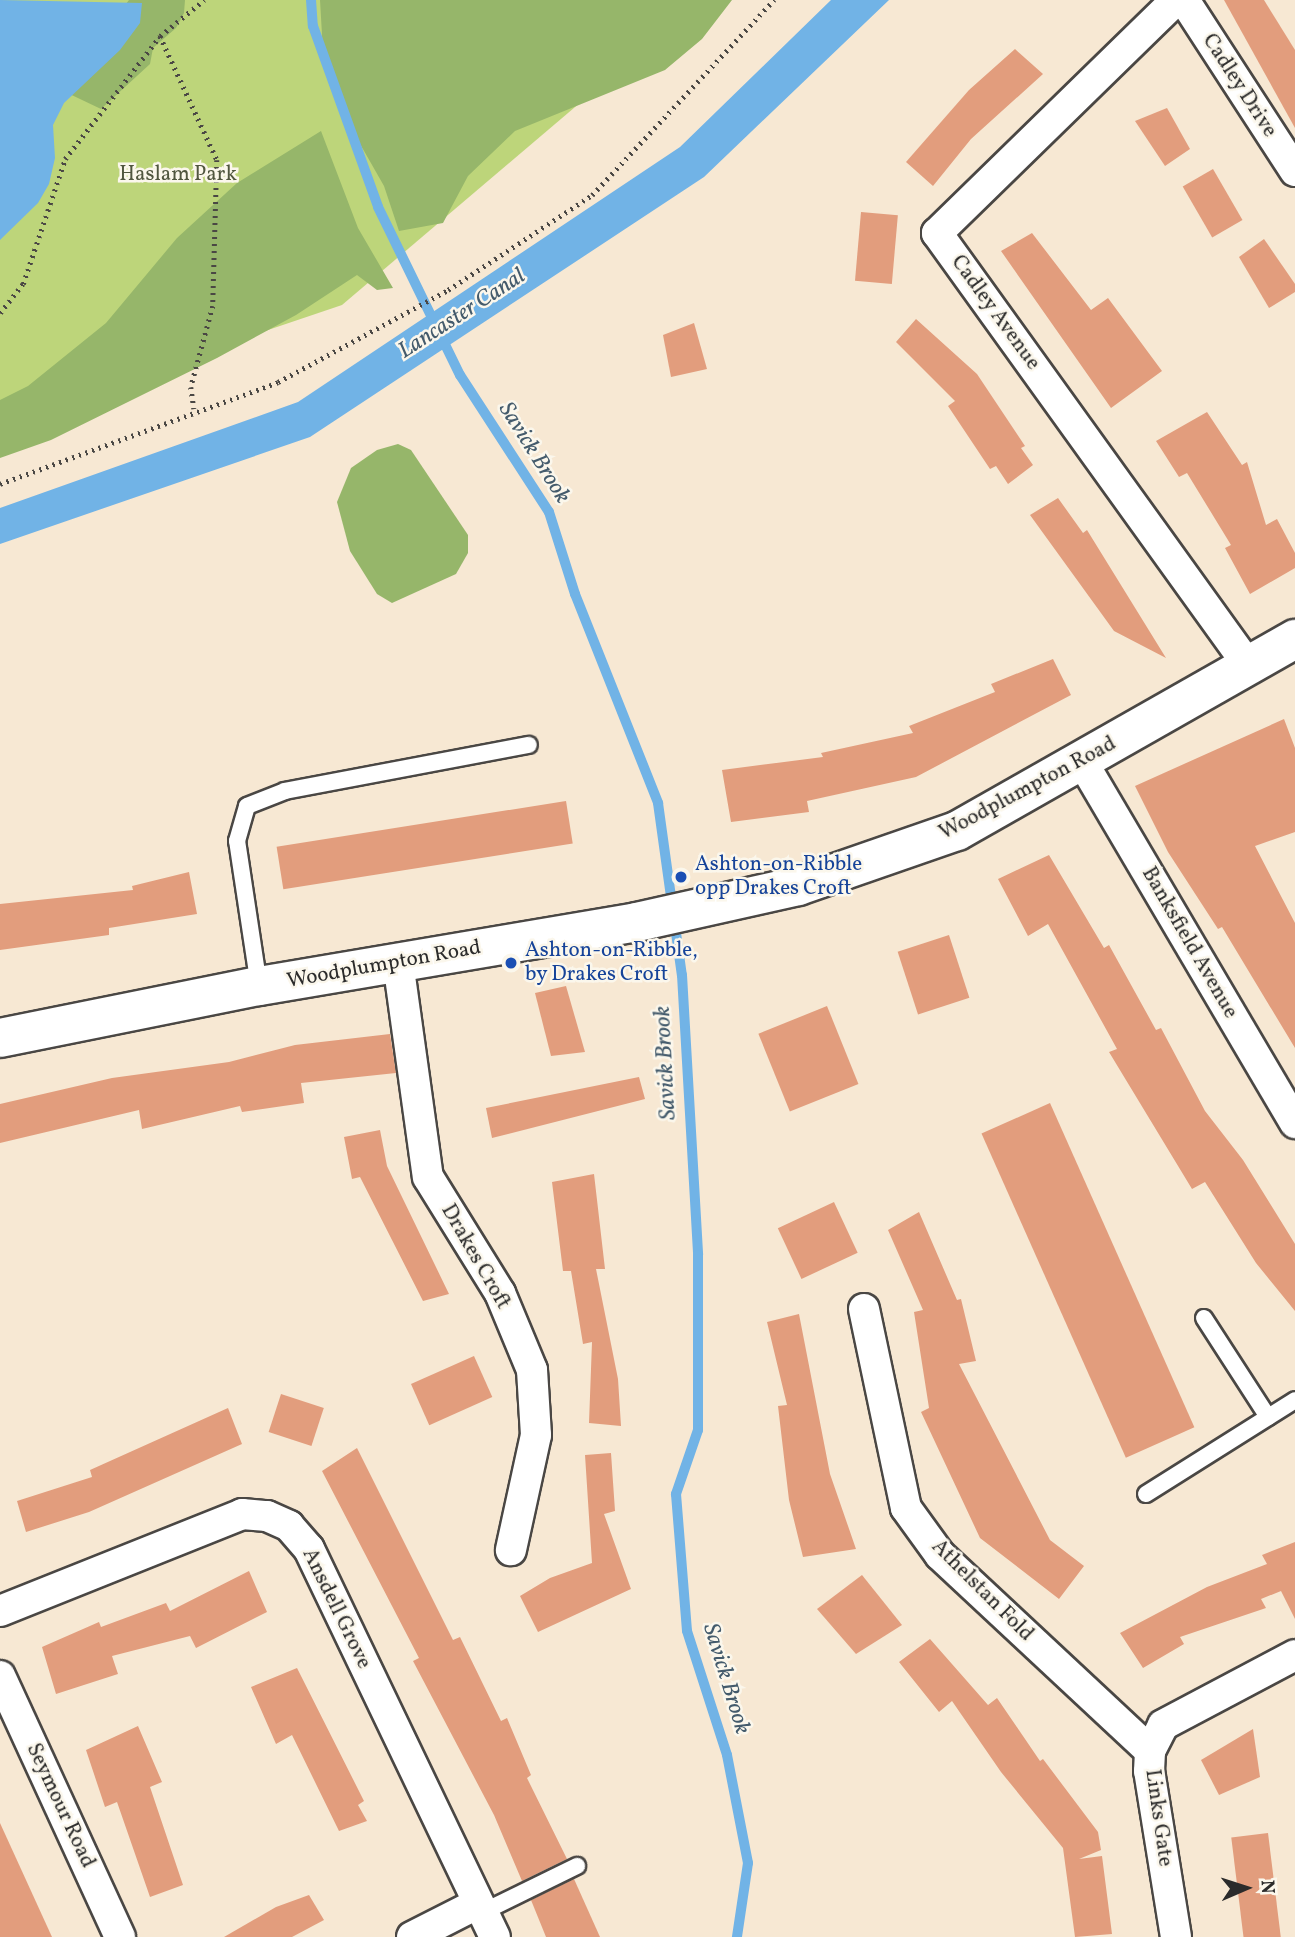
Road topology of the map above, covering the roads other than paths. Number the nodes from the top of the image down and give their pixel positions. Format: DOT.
graph roads {
  1 [pos="1176,0"];
  2 [pos="1184,0"];
  3 [pos="1295,171"];
  4 [pos="1295,639"];
  5 [pos="1248,664"];
  6 [pos="529,745"];
  7 [pos="1083,763"];
  8 [pos="398,962"];
  9 [pos="259,986"];
  10 [pos="0,1038"];
  11 [pos="1295,1123"];
  12 [pos="864,1308"];
  13 [pos="1203,1318"];
  14 [pos="1295,1400"];
  15 [pos="1268,1417"];
  16 [pos="1146,1494"];
  17 [pos="511,1550"];
  18 [pos="0,1611"];
  19 [pos="1295,1656"];
  20 [pos="0,1676"];
  21 [pos="1150,1751"];
  22 [pos="577,1866"];
  23 [pos="484,1918"];
  24 [pos="120,1937"];
  25 [pos="412,1937"];
  26 [pos="1176,1937"];
  1 -- 5 [label="street, Cadley Avenue"];
  2 -- 3 [label="street, Cadley Drive"];
  4 -- 5 [label="main road, Woodplumpton Road"];
  5 -- 7 [label="main road, Woodplumpton Road"];
  6 -- 9 [label="lane"];
  7 -- 8 [label="main road, Woodplumpton Road"];
  7 -- 11 [label="street, Banksfield Avenue"];
  8 -- 9 [label="main road, Woodplumpton Road"];
  8 -- 17 [label="street, Drakes Croft"];
  9 -- 10 [label="main road, Woodplumpton Road"];
  12 -- 21 [label="street, Athelstan Fold"];
  13 -- 15 [label="lane"];
  14 -- 15 [label="lane"];
  15 -- 16 [label="lane"];
  18 -- 23 [label="street, Ansdell Grove"];
  19 -- 21 [label="street, Links Gate"];
  20 -- 24 [label="street, Seymour Road"];
  21 -- 26 [label="street, Links Gate"];
  22 -- 23 [label="lane"];
  23 -- 25 [label="street"];
}
